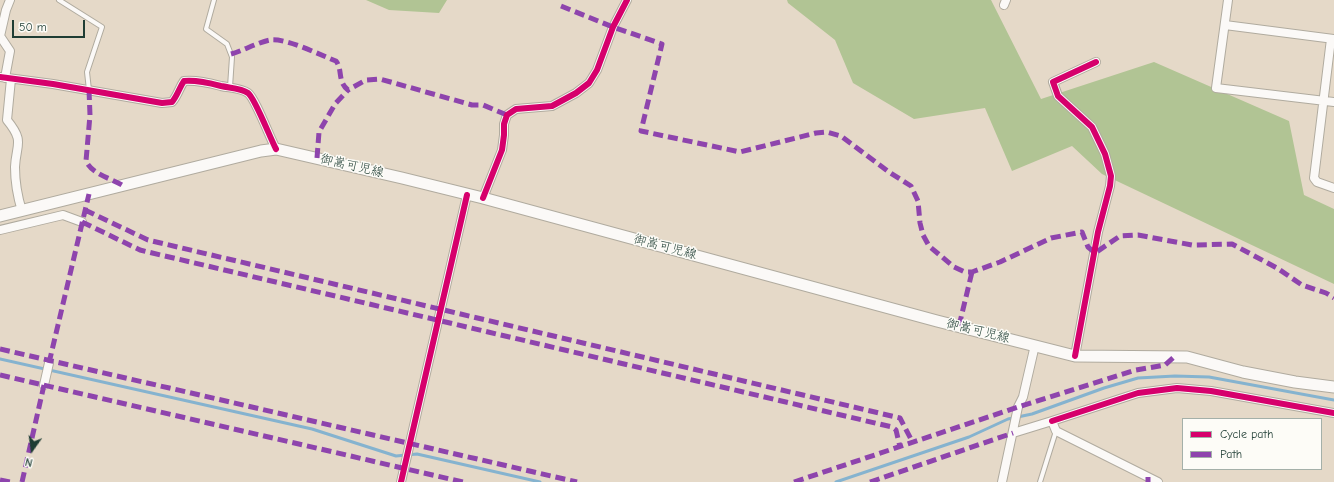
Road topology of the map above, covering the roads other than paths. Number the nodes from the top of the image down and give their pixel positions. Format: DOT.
graph roads {
  1 [pos="10,0"];
  2 [pos="59,0"];
  3 [pos="214,0"];
  4 [pos="627,0"];
  5 [pos="1228,0"];
  6 [pos="1225,25"];
  7 [pos="1333,39"];
  8 [pos="1096,62"];
  9 [pos="6,78"];
  10 [pos="230,88"];
  11 [pos="89,90"];
  12 [pos="1324,101"];
  13 [pos="1334,102"];
  14 [pos="276,149"];
  15 [pos="1334,188"];
  16 [pos="467,195"];
  17 [pos="482,198"];
  18 [pos="22,210"];
  19 [pos="0,216"];
  20 [pos="82,222"];
  21 [pos="0,230"];
  22 [pos="1035,345"];
  23 [pos="1075,356"];
  24 [pos="49,363"];
  25 [pos="44,385"];
  26 [pos="1334,387"];
  27 [pos="1334,413"];
  28 [pos="1052,421"];
  29 [pos="1056,430"];
  30 [pos="1013,433"];
  31 [pos="400,482"];
  32 [pos="1002,482"];
  33 [pos="1040,482"];
  34 [pos="1158,482"];
  1 -- 9 [label="street"];
  2 -- 11 [label="lane"];
  3 -- 10 [label="lane"];
  4 -- 17 [label="street"];
  5 -- 6 [label="street"];
  6 -- 7 [label="street"];
  6 -- 12 [label="street"];
  7 -- 12 [label="street"];
  8 -- 23 [label="street"];
  9 -- 11 [label="street"];
  9 -- 18 [label="street"];
  10 -- 11 [label="street"];
  10 -- 14 [label="street"];
  12 -- 13 [label="street"];
  12 -- 15 [label="street"];
  14 -- 16 [label="main road, 御嵩可児線"];
  14 -- 18 [label="main road, 御嵩可児線"];
  16 -- 17 [label="main road, 御嵩可児線"];
  16 -- 31 [label="street"];
  17 -- 22 [label="main road, 御嵩可児線"];
  18 -- 19 [label="main road, 御嵩可児線"];
  20 -- 21 [label="street"];
  22 -- 23 [label="main road, 御嵩可児線"];
  22 -- 30 [label="street"];
  23 -- 26 [label="main road, 御嵩可児線"];
  24 -- 25 [label="street"];
  27 -- 28 [label="street"];
  28 -- 29 [label="street"];
  28 -- 30 [label="street"];
  29 -- 33 [label="lane"];
  29 -- 34 [label="street"];
  30 -- 32 [label="street"];
}
